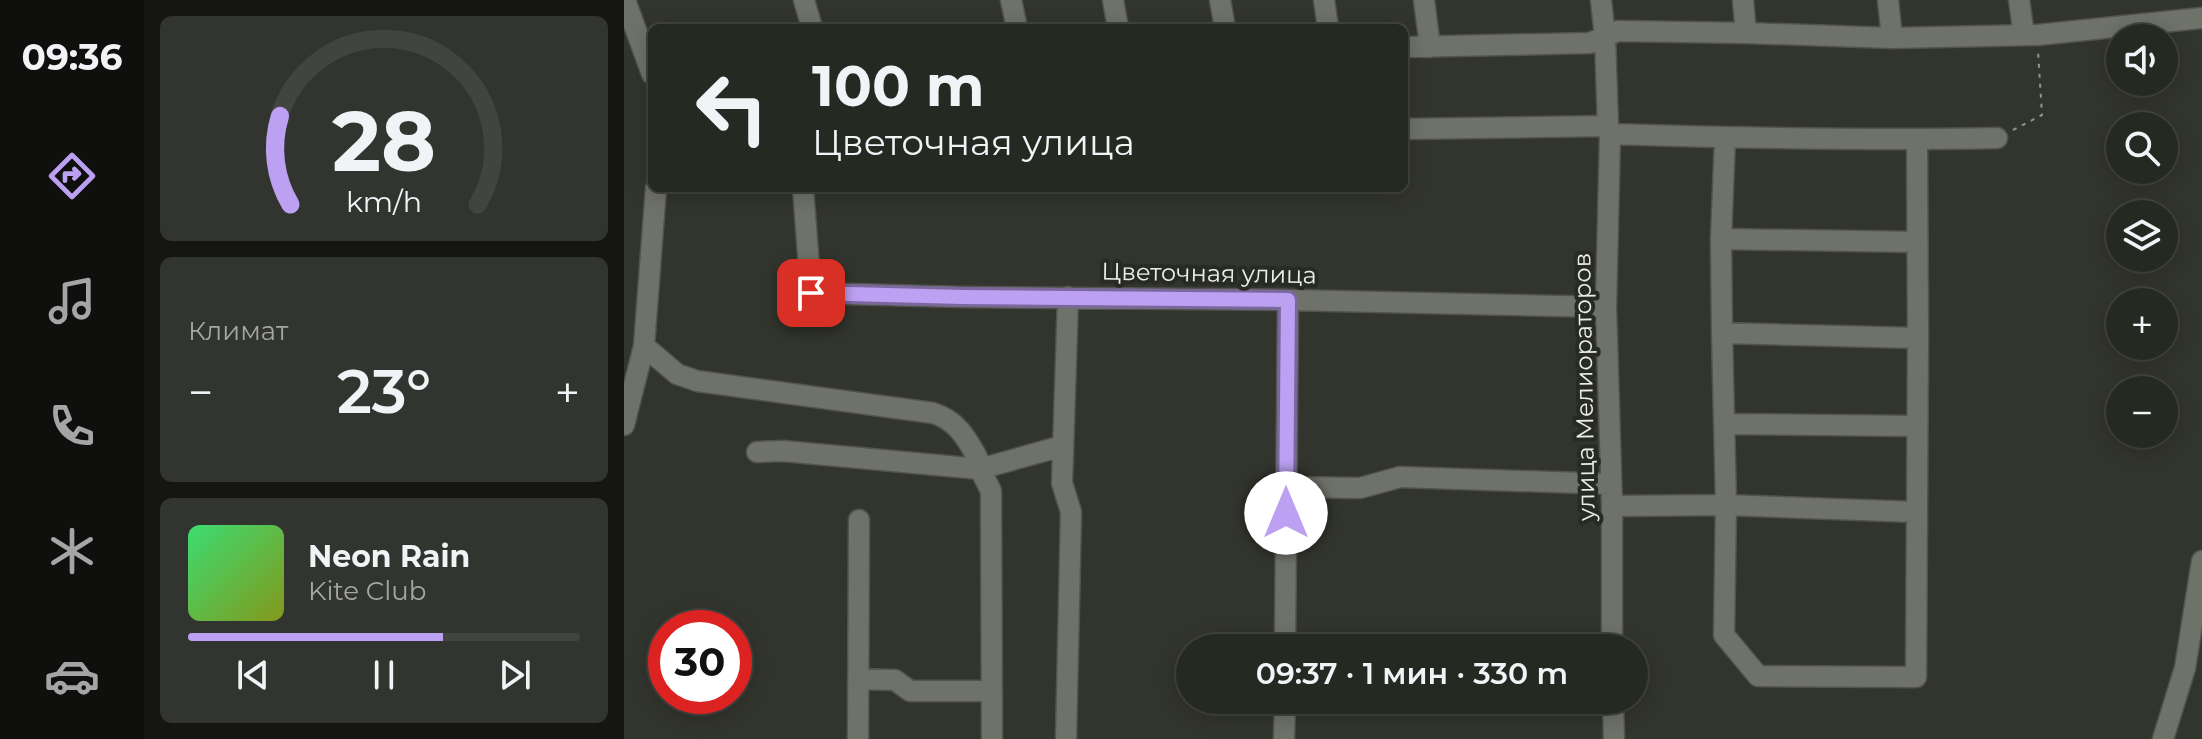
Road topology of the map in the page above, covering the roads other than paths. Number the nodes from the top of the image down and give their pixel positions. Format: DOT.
graph roads {
  1 [pos="625,0"];
  2 [pos="804,0"];
  3 [pos="1011,0"];
  4 [pos="1113,0"];
  5 [pos="1220,0"];
  6 [pos="1324,0"];
  7 [pos="1424,0"];
  8 [pos="1601,0"];
  9 [pos="1743,0"];
  10 [pos="1888,0"];
  11 [pos="2019,0"];
  12 [pos="2198,12"];
  13 [pos="811,24"];
  14 [pos="1016,24"];
  15 [pos="1117,24"];
  16 [pos="1224,24"];
  17 [pos="1327,24"];
  18 [pos="1746,33"];
  19 [pos="2030,35"];
  20 [pos="1605,37"];
  21 [pos="1892,38"];
  22 [pos="1408,47"];
  23 [pos="1430,47"];
  24 [pos="648,63"];
  25 [pos="1408,129"];
  26 [pos="1609,130"];
  27 [pos="1725,138"];
  28 [pos="1997,138"];
  29 [pos="1917,140"];
  30 [pos="656,192"];
  31 [pos="803,192"];
  32 [pos="1721,239"];
  33 [pos="1917,242"];
  34 [pos="1068,297"];
  35 [pos="1288,300"];
  36 [pos="1606,307"];
  37 [pos="1722,333"];
  38 [pos="1918,338"];
  39 [pos="644,346"];
  40 [pos="1724,424"];
  41 [pos="624,425"];
  42 [pos="1917,426"];
  43 [pos="1062,446"];
  44 [pos="757,452"];
  45 [pos="979,463"];
  46 [pos="1611,484"];
  47 [pos="1286,487"];
  48 [pos="1726,505"];
  49 [pos="1612,506"];
  50 [pos="1917,512"];
  51 [pos="859,520"];
  52 [pos="2202,561"];
  53 [pos="1285,634"];
  54 [pos="1612,634"];
  55 [pos="859,679"];
  56 [pos="992,691"];
  57 [pos="1285,714"];
  58 [pos="1613,714"];
  59 [pos="858,739"];
  60 [pos="992,739"];
  61 [pos="1066,739"];
  62 [pos="1284,739"];
  63 [pos="1614,739"];
  64 [pos="2163,739"];
  1 -- 24 [label="street"];
  2 -- 13 [label="street"];
  3 -- 14 [label="street"];
  4 -- 15 [label="street"];
  5 -- 16 [label="street"];
  6 -- 17 [label="street"];
  7 -- 23 [label="street"];
  8 -- 20 [label="street, улица Мелиораторов"];
  9 -- 18 [label="street"];
  10 -- 21 [label="street"];
  11 -- 19 [label="street"];
  12 -- 19 [label="street"];
  18 -- 20 [label="street"];
  18 -- 21 [label="street"];
  19 -- 21 [label="street"];
  20 -- 23 [label="street"];
  20 -- 26 [label="street, улица Мелиораторов"];
  22 -- 23 [label="street"];
  25 -- 26 [label="street"];
  26 -- 27 [label="street"];
  26 -- 36 [label="street, улица Мелиораторов"];
  27 -- 29 [label="street"];
  27 -- 32 [label="street"];
  28 -- 29 [label="street"];
  29 -- 33 [label="street"];
  30 -- 39 [label="street"];
  31 -- 34 [label="street, Цветочная улица"];
  32 -- 33 [label="street"];
  32 -- 37 [label="street"];
  33 -- 38 [label="street"];
  34 -- 35 [label="street, Цветочная улица"];
  34 -- 43 [label="street"];
  35 -- 36 [label="street, Цветочная улица"];
  35 -- 47 [label="street"];
  36 -- 46 [label="street, улица Мелиораторов"];
  37 -- 38 [label="street"];
  37 -- 40 [label="street"];
  38 -- 42 [label="street"];
  39 -- 41 [label="street"];
  39 -- 45 [label="street"];
  40 -- 42 [label="street"];
  40 -- 48 [label="street"];
  42 -- 50 [label="street"];
  43 -- 45 [label="street"];
  43 -- 61 [label="street"];
  44 -- 45 [label="street"];
  45 -- 56 [label="street"];
  46 -- 47 [label="street"];
  46 -- 49 [label="street, улица Мелиораторов"];
  47 -- 53 [label="street"];
  48 -- 49 [label="street"];
  48 -- 50 [label="street"];
  48 -- 50 [label="street"];
  49 -- 54 [label="street, улица Мелиораторов"];
  51 -- 55 [label="street"];
  52 -- 64 [label="street"];
  55 -- 56 [label="street"];
  55 -- 59 [label="street"];
  56 -- 60 [label="street"];
  57 -- 62 [label="street"];
  58 -- 63 [label="street"];
}
